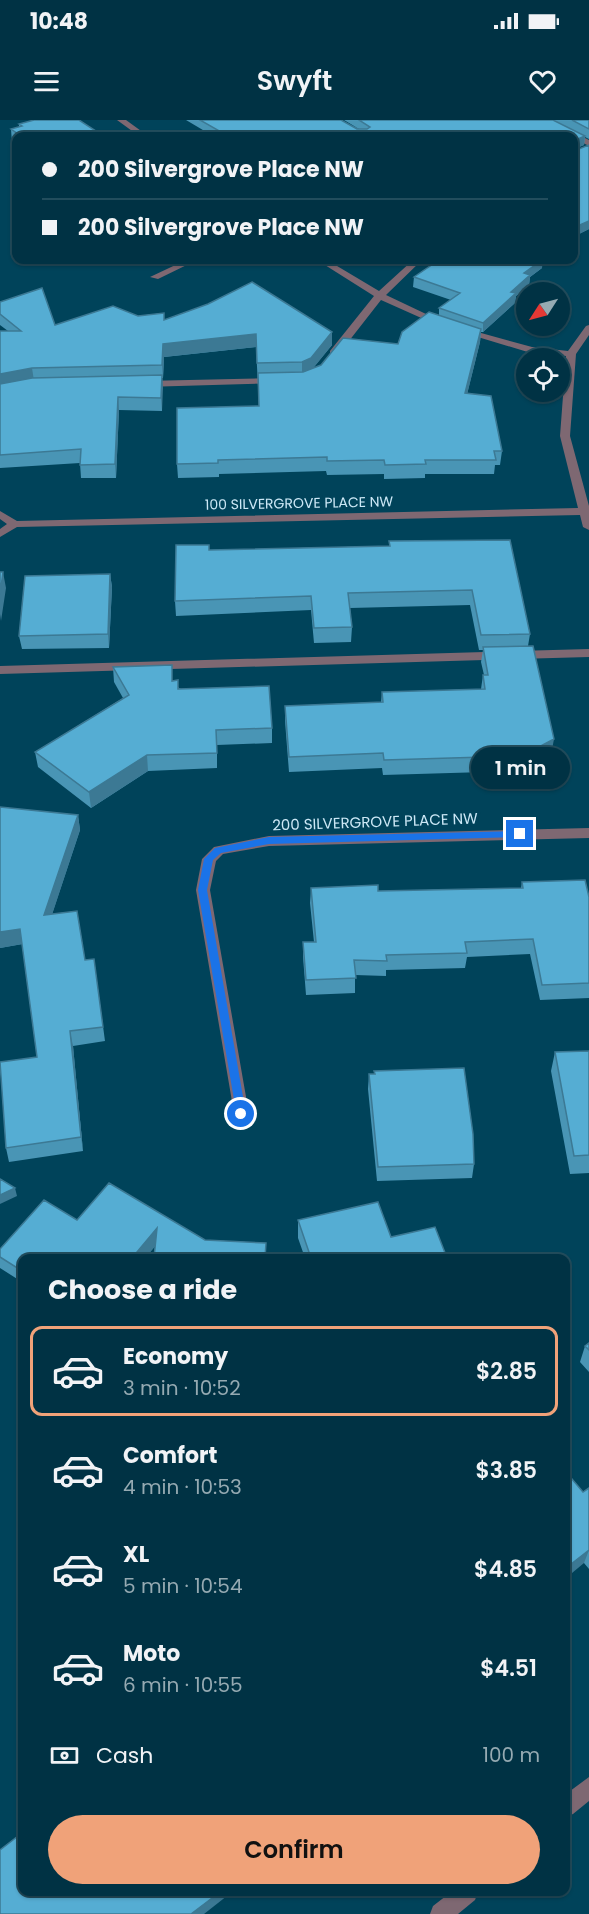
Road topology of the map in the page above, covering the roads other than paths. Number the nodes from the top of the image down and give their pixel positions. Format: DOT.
graph roads {
  1 [pos="121,120"];
  2 [pos="543,120"];
  3 [pos="138,132"];
  4 [pos="567,132"];
  5 [pos="183,264"];
  6 [pos="327,264"];
  7 [pos="414,264"];
  8 [pos="155,277"];
  9 [pos="378,297"];
  10 [pos="589,328"];
  11 [pos="571,354"];
  12 [pos="324,366"];
  13 [pos="292,380"];
  14 [pos="129,384"];
  15 [pos="587,511"];
  16 [pos="0,514"];
  17 [pos="14,524"];
  18 [pos="589,527"];
  19 [pos="0,534"];
  20 [pos="589,652"];
  21 [pos="0,670"];
  22 [pos="589,833"];
  23 [pos="241,1114"];
  24 [pos="589,1787"];
  25 [pos="570,1804"];
  26 [pos="462,1896"];
  27 [pos="441,1914"];
  1 -- 3 [label="street"];
  2 -- 4 [label="street"];
  5 -- 8 [label="street"];
  6 -- 9 [label="street"];
  7 -- 9 [label="street"];
  9 -- 11 [label="street"];
  9 -- 12 [label="street"];
  10 -- 11 [label="street"];
  11 -- 15 [label="street"];
  13 -- 14 [label="street"];
  15 -- 17 [label="street, 100 SILVERGROVE PLACE NW"];
  15 -- 18 [label="street"];
  16 -- 17 [label="street"];
  17 -- 19 [label="street"];
  20 -- 21 [label="street"];
  22 -- 23 [label="street, 200 SILVERGROVE PLACE NW"];
  24 -- 25 [label="street"];
  26 -- 27 [label="street"];
}
